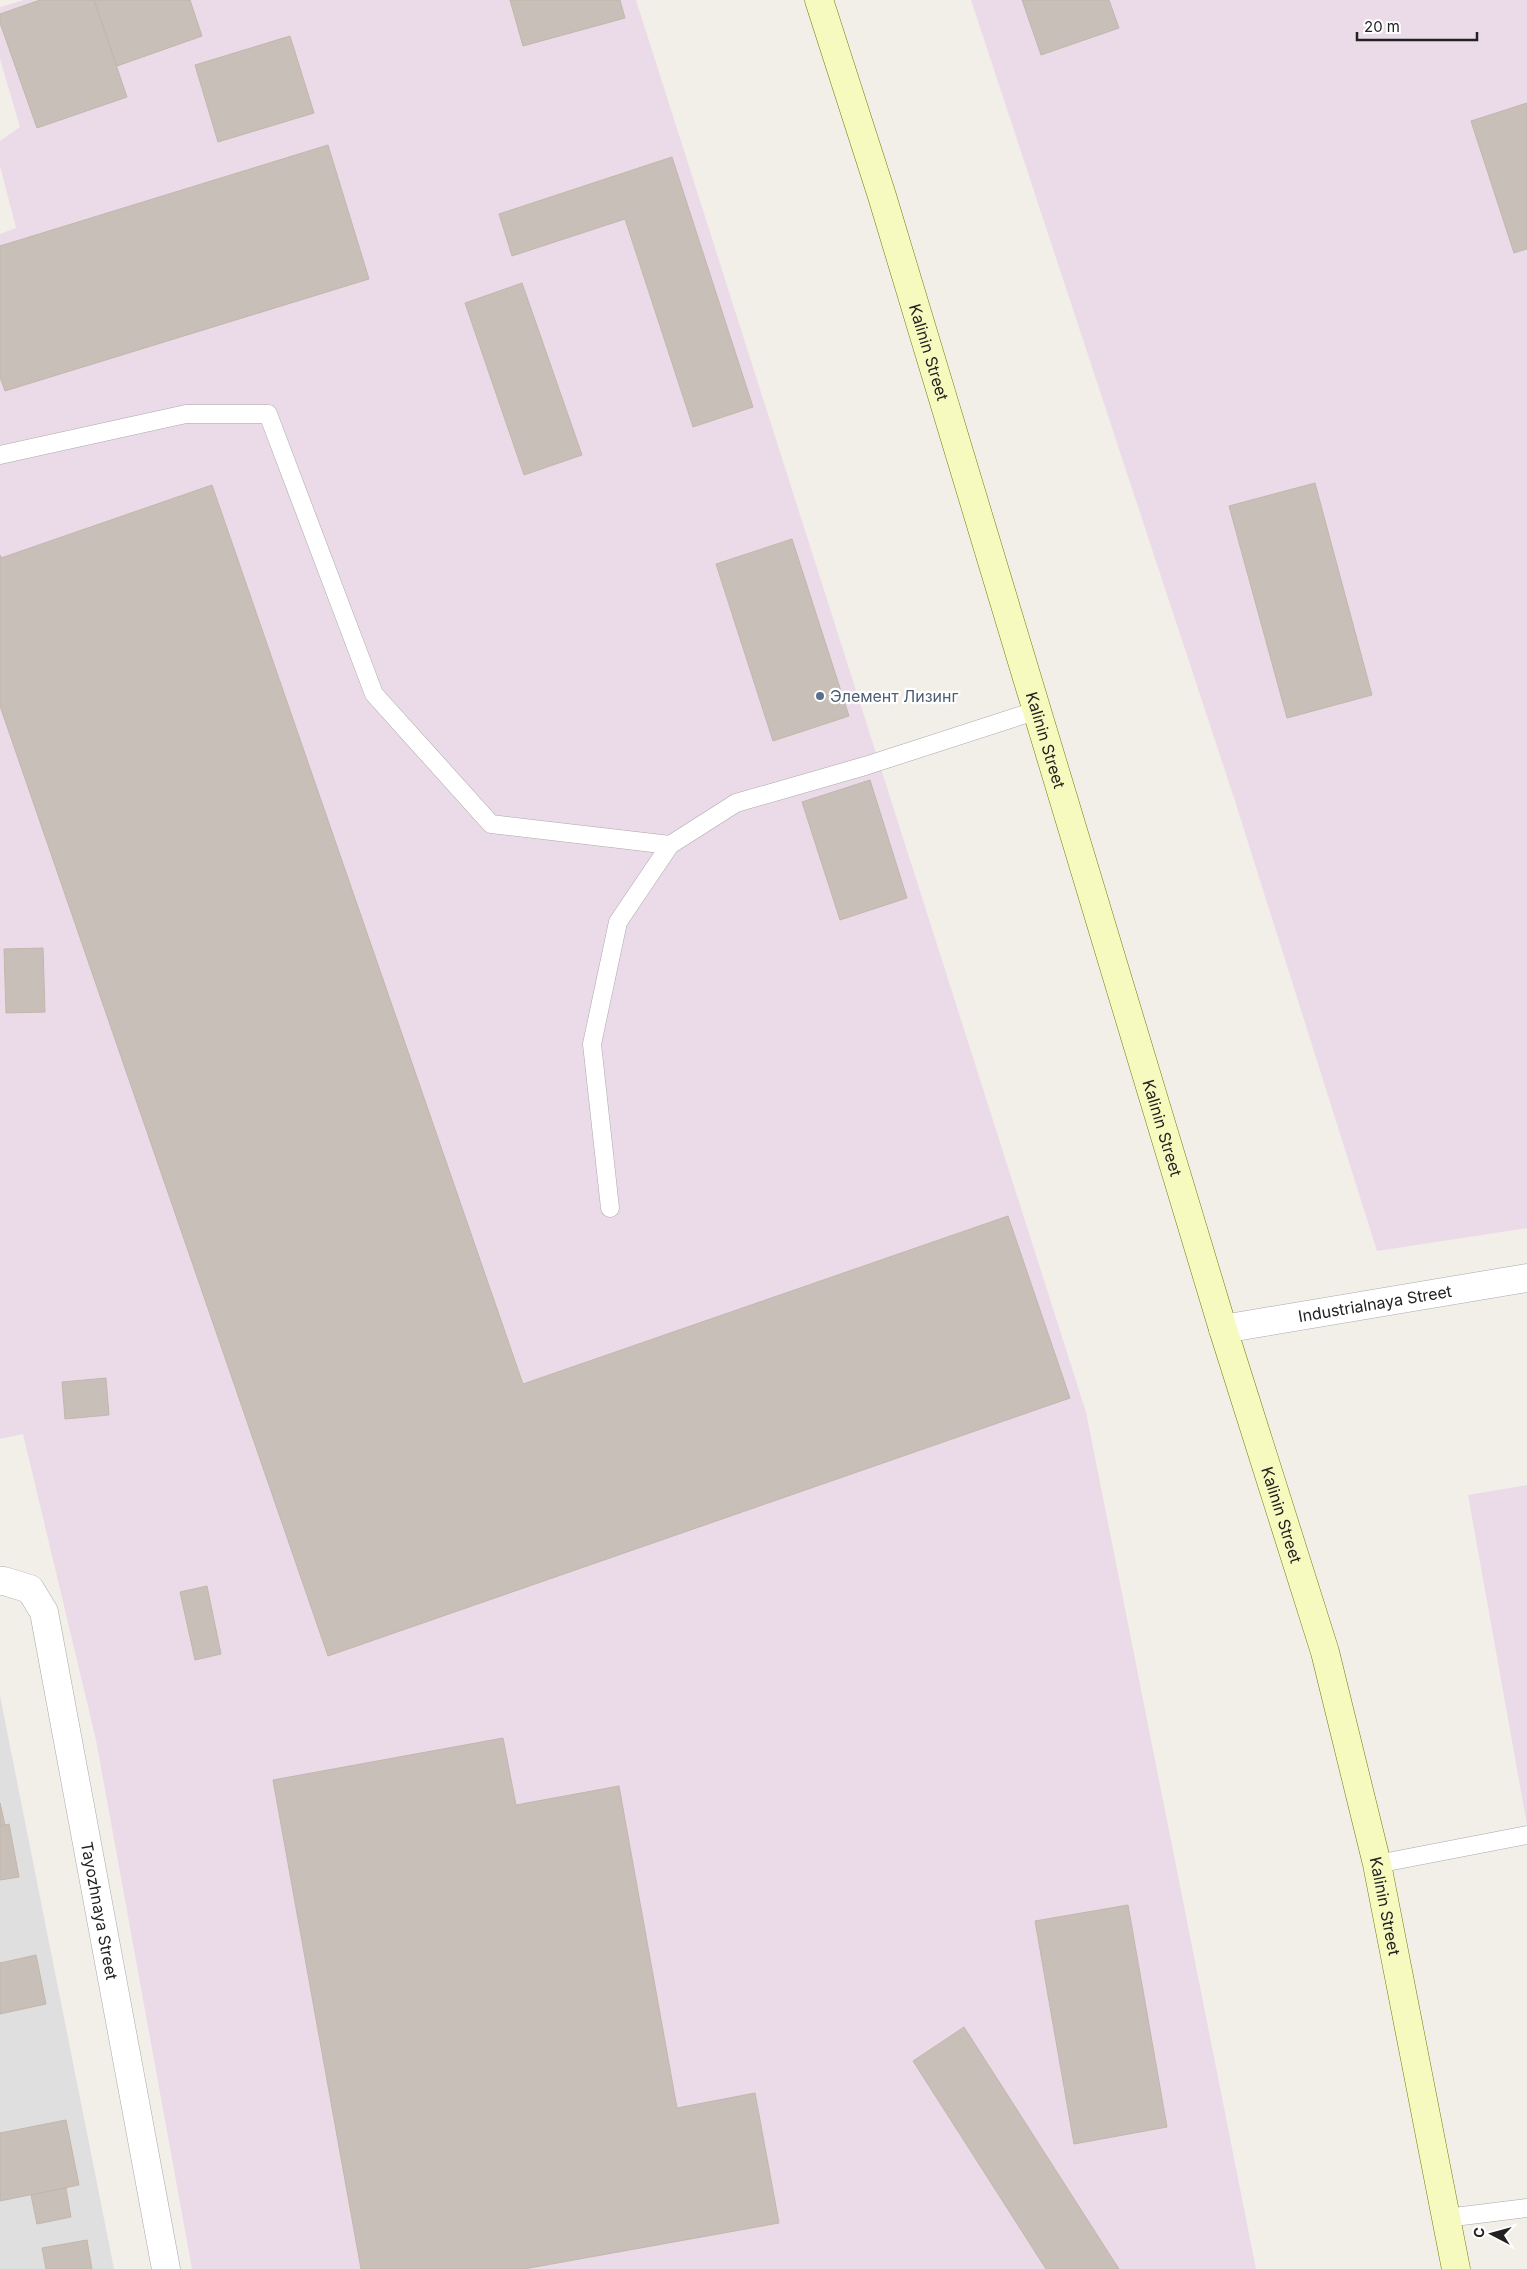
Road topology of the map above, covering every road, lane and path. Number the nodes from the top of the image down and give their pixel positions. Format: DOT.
graph roads {
  1 [pos="818,0"];
  2 [pos="0,455"];
  3 [pos="1038,710"];
  4 [pos="670,845"];
  5 [pos="610,1208"];
  6 [pos="1527,1278"];
  7 [pos="1223,1329"];
  8 [pos="0,1581"];
  9 [pos="1527,1835"];
  10 [pos="1376,1864"];
  11 [pos="1527,2208"];
  12 [pos="1446,2218"];
  13 [pos="166,2269"];
  14 [pos="1456,2269"];
  1 -- 3 [label="main road, Kalinin Street"];
  2 -- 4 [label="lane"];
  3 -- 4 [label="lane"];
  3 -- 7 [label="main road, Kalinin Street"];
  4 -- 5 [label="lane"];
  6 -- 7 [label="street, Industrialnaya Street"];
  7 -- 10 [label="main road, Kalinin Street"];
  8 -- 13 [label="street, Tayozhnaya Street"];
  9 -- 10 [label="lane"];
  10 -- 12 [label="main road, Kalinin Street"];
  11 -- 12 [label="lane"];
  12 -- 14 [label="main road, Kalinin Street"];
}
